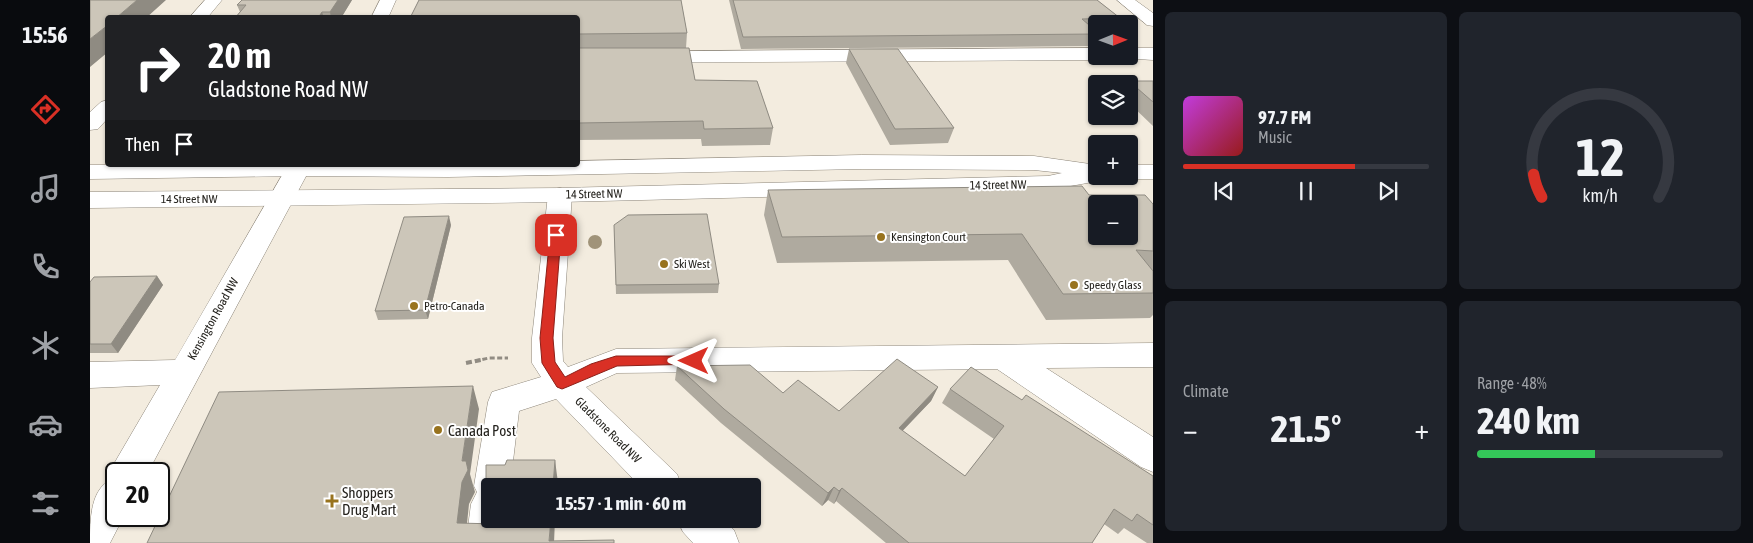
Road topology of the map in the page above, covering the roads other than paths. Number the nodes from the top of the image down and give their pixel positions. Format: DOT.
graph roads {
  1 [pos="214,0"];
  2 [pos="388,0"];
  3 [pos="1125,0"];
  4 [pos="200,15"];
  5 [pos="380,15"];
  6 [pos="1153,21"];
  7 [pos="1088,54"];
  8 [pos="1138,54"];
  9 [pos="1153,54"];
  10 [pos="580,58"];
  11 [pos="105,109"];
  12 [pos="90,124"];
  13 [pos="299,167"];
  14 [pos="1088,169"];
  15 [pos="90,172"];
  16 [pos="1138,172"];
  17 [pos="1153,172"];
  18 [pos="1088,176"];
  19 [pos="560,195"];
  20 [pos="283,198"];
  21 [pos="90,200"];
  22 [pos="1153,356"];
  23 [pos="1006,358"];
  24 [pos="184,372"];
  25 [pos="90,375"];
  26 [pos="562,384"];
  27 [pos="1153,456"];
  28 [pos="135,462"];
  29 [pos="493,478"];
  30 [pos="656,478"];
  31 [pos="105,515"];
  32 [pos="487,528"];
  33 [pos="705,528"];
  34 [pos="90,542"];
  35 [pos="485,543"];
  36 [pos="720,543"];
  1 -- 4 [label="main road"];
  2 -- 5 [label="main road"];
  3 -- 6 [label="main road"];
  7 -- 10 [label="main road"];
  8 -- 9 [label="main road"];
  11 -- 12 [label="main road"];
  13 -- 14 [label="main road, 14 Street NW"];
  13 -- 15 [label="main road, 14 Street NW"];
  13 -- 20 [label="main road, Kensington Road NW"];
  16 -- 17 [label="main road"];
  18 -- 19 [label="main road, 14 Street NW"];
  19 -- 20 [label="main road, 14 Street NW"];
  19 -- 26 [label="main road, Gladstone Road NW"];
  20 -- 21 [label="main road, 14 Street NW"];
  20 -- 24 [label="main road, Kensington Road NW"];
  22 -- 23 [label="main road"];
  23 -- 26 [label="main road"];
  23 -- 27 [label="main road"];
  24 -- 25 [label="main road"];
  24 -- 28 [label="main road, Kensington Road NW"];
  26 -- 29 [label="main road"];
  26 -- 30 [label="main road, Gladstone Road NW"];
  31 -- 34 [label="main road"];
  32 -- 35 [label="main road"];
  33 -- 36 [label="main road"];
}
